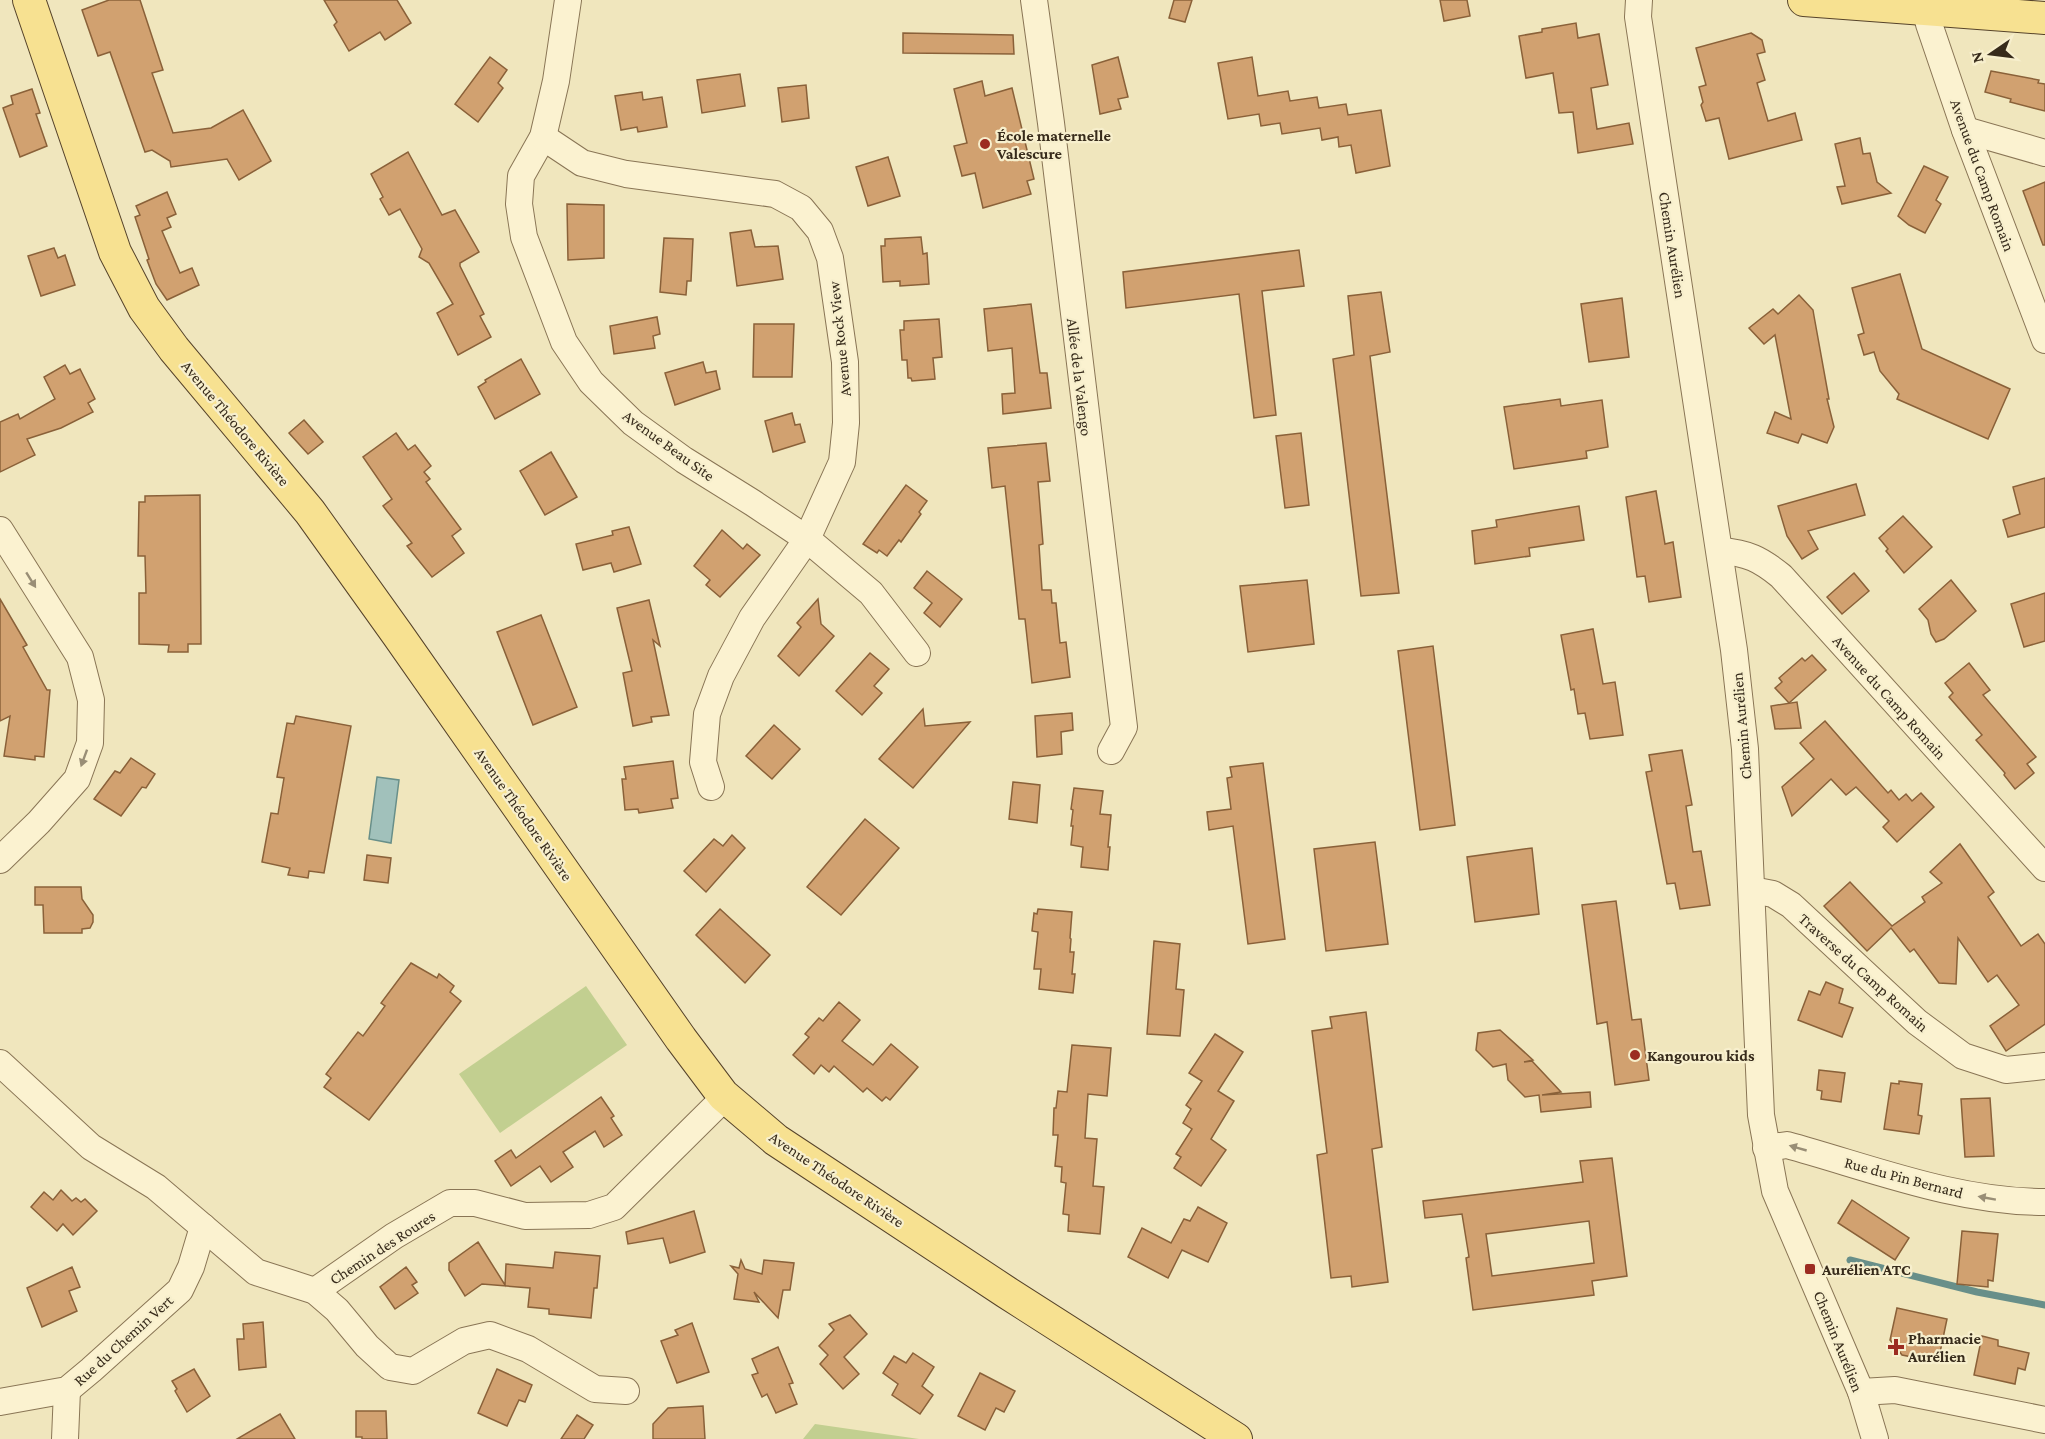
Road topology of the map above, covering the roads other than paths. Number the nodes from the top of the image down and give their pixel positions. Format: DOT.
graph roads {
  1 [pos="28,0"];
  2 [pos="568,0"];
  3 [pos="1034,0"];
  4 [pos="1639,0"];
  5 [pos="1804,0"];
  6 [pos="1925,9"];
  7 [pos="2045,18"];
  8 [pos="1965,130"];
  9 [pos="543,137"];
  10 [pos="2045,153"];
  11 [pos="2045,340"];
  12 [pos="0,530"];
  13 [pos="807,539"];
  14 [pos="1720,551"];
  15 [pos="917,652"];
  16 [pos="1111,751"];
  17 [pos="711,787"];
  18 [pos="0,860"];
  19 [pos="2045,868"];
  20 [pos="1752,890"];
  21 [pos="0,1064"];
  22 [pos="2045,1066"];
  23 [pos="723,1095"];
  24 [pos="1766,1148"];
  25 [pos="2045,1202"];
  26 [pos="203,1227"];
  27 [pos="315,1291"];
  28 [pos="67,1390"];
  29 [pos="626,1391"];
  30 [pos="1861,1392"];
  31 [pos="0,1402"];
  32 [pos="2045,1420"];
  33 [pos="65,1439"];
  34 [pos="1236,1439"];
  35 [pos="1875,1439"];
  1 -- 23 [label="main road, Avenue Théodore Rivière"];
  2 -- 9 [label="street, Avenue Beau Site"];
  3 -- 16 [label="street, Allée de la Valengo"];
  4 -- 14 [label="street, Chemin Aurélien"];
  5 -- 6 [label="main road"];
  6 -- 7 [label="main road"];
  6 -- 8 [label="street, Avenue du Camp Romain"];
  8 -- 10 [label="street"];
  8 -- 11 [label="street, Avenue du Camp Romain"];
  9 -- 13 [label="street, Avenue Beau Site"];
  9 -- 13 [label="street, Avenue Rock View"];
  12 -- 18 [label="street, one-way"];
  13 -- 15 [label="street, Avenue Beau Site"];
  13 -- 17 [label="street, Avenue Rock View"];
  14 -- 19 [label="street, Avenue du Camp Romain"];
  14 -- 20 [label="street, Chemin Aurélien"];
  20 -- 22 [label="street, Traverse du Camp Romain"];
  20 -- 24 [label="street, Chemin Aurélien"];
  21 -- 26 [label="street, Chemin des Roures"];
  23 -- 27 [label="street, Chemin des Roures"];
  23 -- 34 [label="main road, Avenue Théodore Rivière"];
  25 -- 24 [label="street, Rue du Pin Bernard, one-way"];
  24 -- 30 [label="street, Chemin Aurélien"];
  26 -- 27 [label="street, Chemin des Roures"];
  26 -- 28 [label="street, Rue du Chemin Vert"];
  27 -- 29 [label="street, Chemin des Roures"];
  28 -- 31 [label="street, Rue du Chemin Vert"];
  28 -- 33 [label="street"];
  30 -- 32 [label="street"];
  30 -- 35 [label="street, Chemin Aurélien"];
}
